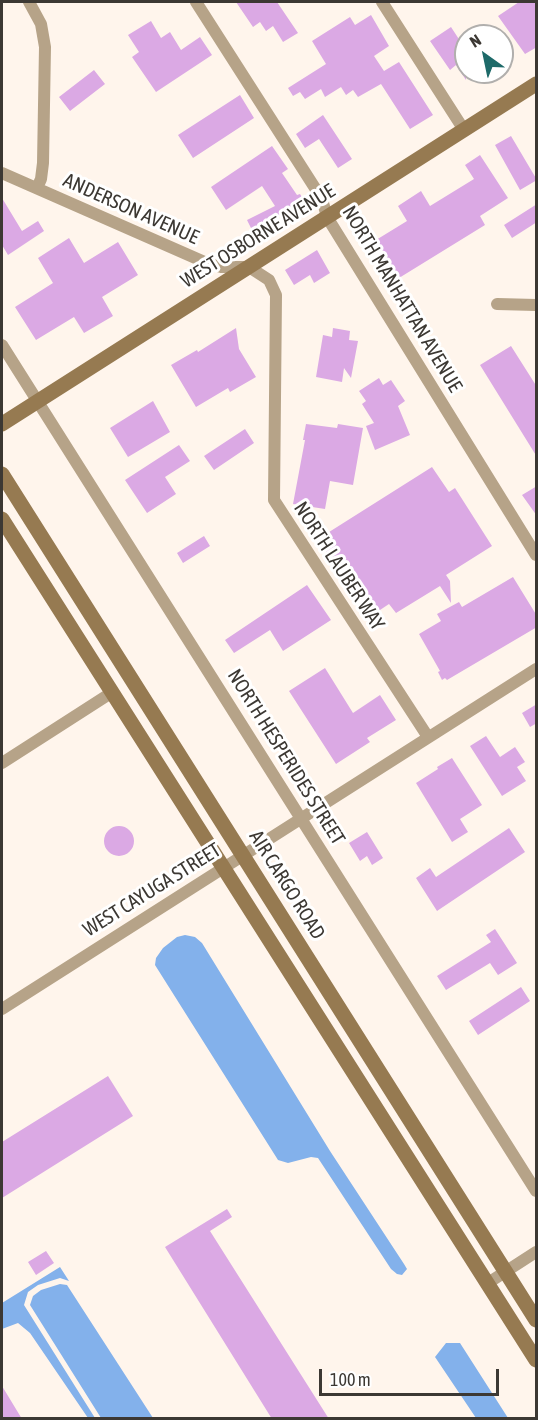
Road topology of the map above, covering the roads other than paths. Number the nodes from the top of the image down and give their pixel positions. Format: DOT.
graph roads {
  1 [pos="30,2"];
  2 [pos="196,2"];
  3 [pos="382,2"];
  4 [pos="537,84"];
  5 [pos="464,130"];
  6 [pos="2,173"];
  7 [pos="37,188"];
  8 [pos="327,217"];
  9 [pos="249,267"];
  10 [pos="497,304"];
  11 [pos="537,305"];
  12 [pos="2,345"];
  13 [pos="37,401"];
  14 [pos="2,424"];
  15 [pos="2,474"];
  16 [pos="2,519"];
  17 [pos="537,555"];
  18 [pos="537,669"];
  19 [pos="111,693"];
  20 [pos="428,737"];
  21 [pos="2,763"];
  22 [pos="302,818"];
  23 [pos="244,855"];
  24 [pos="223,869"];
  25 [pos="2,1009"];
  26 [pos="537,1191"];
  27 [pos="537,1252"];
  28 [pos="506,1272"];
  29 [pos="488,1283"];
  30 [pos="537,1320"];
  31 [pos="537,1360"];
  1 -- 7 [label="street"];
  2 -- 8 [label="street, NORTH MANHATTAN AVENUE"];
  3 -- 5 [label="street"];
  4 -- 5 [label="street, WEST OSBORNE AVENUE"];
  5 -- 8 [label="street, WEST OSBORNE AVENUE"];
  6 -- 7 [label="street, ANDERSON AVENUE"];
  7 -- 9 [label="street, ANDERSON AVENUE"];
  8 -- 9 [label="street, WEST OSBORNE AVENUE"];
  8 -- 17 [label="street, NORTH MANHATTAN AVENUE"];
  9 -- 13 [label="street, WEST OSBORNE AVENUE"];
  9 -- 20 [label="street, NORTH LAUBER WAY"];
  10 -- 11 [label="street"];
  12 -- 13 [label="street, NORTH HESPERIDES STREET"];
  13 -- 14 [label="street, WEST OSBORNE AVENUE"];
  13 -- 22 [label="street, NORTH HESPERIDES STREET"];
  15 -- 23 [label="street, AIR CARGO ROAD"];
  16 -- 19 [label="street"];
  18 -- 20 [label="street, WEST CAYUGA STREET"];
  19 -- 21 [label="street"];
  19 -- 24 [label="street"];
  20 -- 22 [label="street, WEST CAYUGA STREET"];
  22 -- 23 [label="street, WEST CAYUGA STREET"];
  22 -- 26 [label="street, NORTH HESPERIDES STREET"];
  23 -- 24 [label="street, WEST CAYUGA STREET"];
  23 -- 28 [label="street, AIR CARGO ROAD"];
  24 -- 25 [label="street, WEST CAYUGA STREET"];
  24 -- 29 [label="street"];
  27 -- 28 [label="street"];
  28 -- 29 [label="street"];
  28 -- 30 [label="street, AIR CARGO ROAD"];
  29 -- 31 [label="street"];
}
